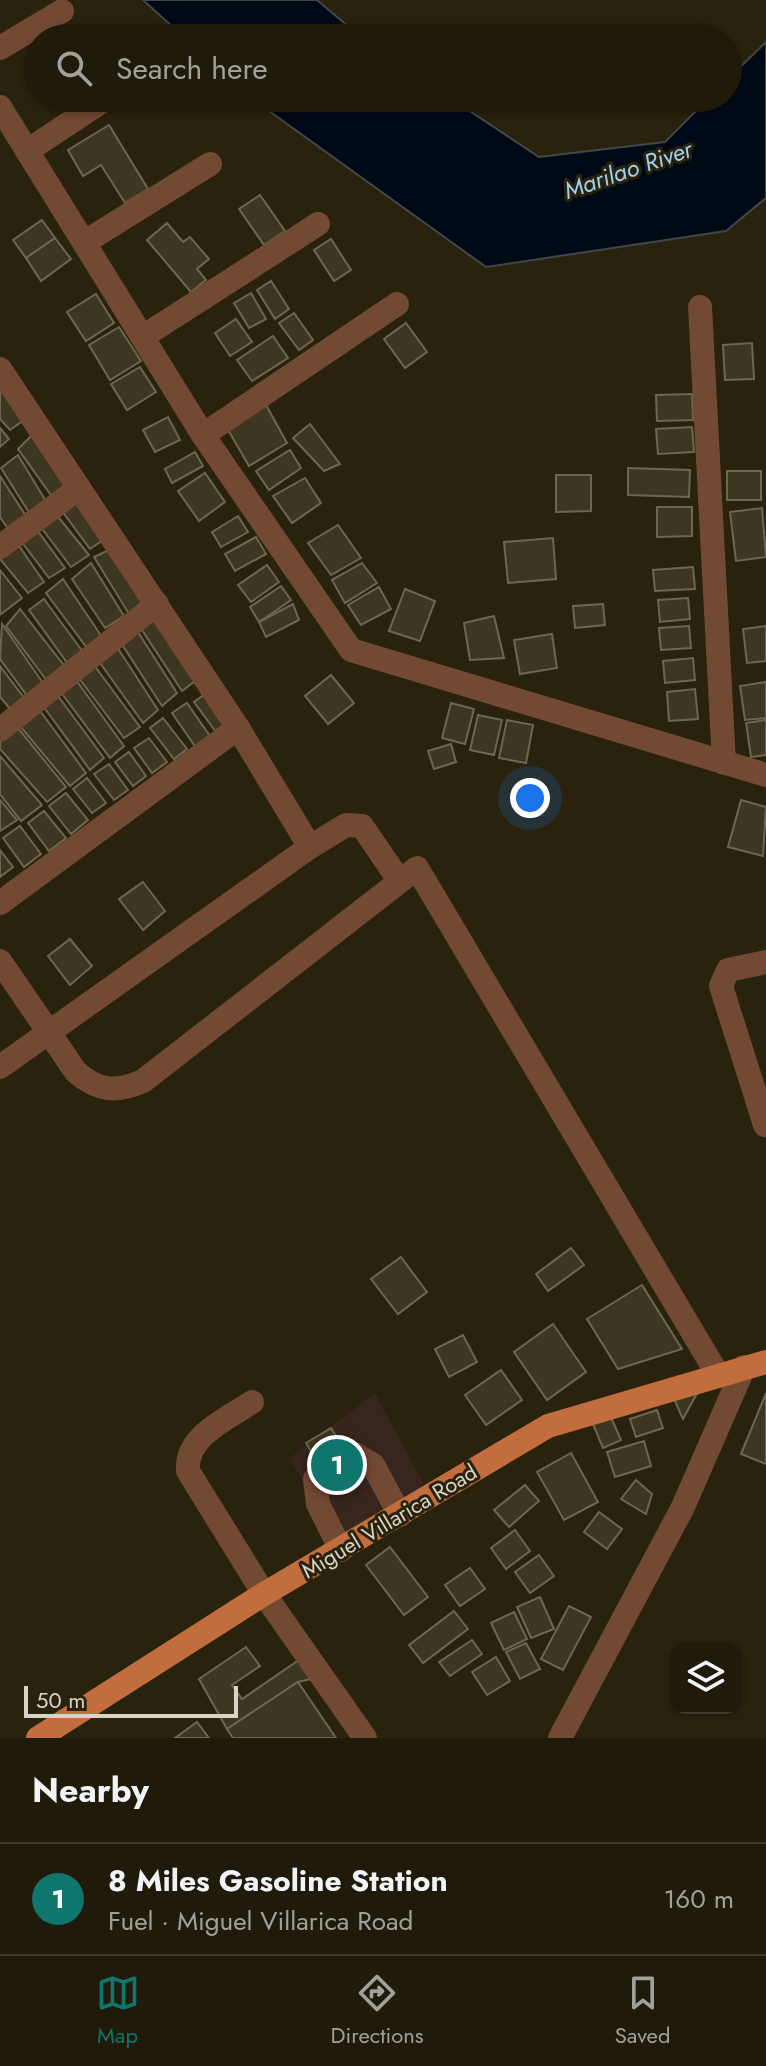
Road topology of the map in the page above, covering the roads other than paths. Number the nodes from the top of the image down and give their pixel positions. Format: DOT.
graph roads {
  1 [pos="62,11"];
  2 [pos="40,24"];
  3 [pos="24,34"];
  4 [pos="0,48"];
  5 [pos="0,107"];
  6 [pos="86,112"];
  7 [pos="27,151"];
  8 [pos="210,164"];
  9 [pos="318,224"];
  10 [pos="85,242"];
  11 [pos="397,304"];
  12 [pos="700,307"];
  13 [pos="144,336"];
  14 [pos="0,369"];
  15 [pos="203,435"];
  16 [pos="79,488"];
  17 [pos="0,547"];
  18 [pos="157,604"];
  19 [pos="238,728"];
  20 [pos="0,730"];
  21 [pos="724,763"];
  22 [pos="766,775"];
  23 [pos="310,847"];
  24 [pos="399,880"];
  25 [pos="0,903"];
  26 [pos="0,961"];
  27 [pos="766,962"];
  28 [pos="46,1031"];
  29 [pos="0,1067"];
  30 [pos="766,1126"];
  31 [pos="755,1364"];
  32 [pos="718,1375"];
  33 [pos="252,1402"];
  34 [pos="349,1457"];
  35 [pos="324,1473"];
  36 [pos="400,1515"];
  37 [pos="341,1550"];
  38 [pos="264,1594"];
  39 [pos="38,1738"];
  40 [pos="365,1738"];
  41 [pos="560,1738"];
  1 -- 2 [label="street"];
  3 -- 4 [label="street"];
  5 -- 7 [label="street"];
  6 -- 7 [label="street"];
  7 -- 10 [label="street"];
  8 -- 10 [label="street"];
  9 -- 13 [label="street"];
  10 -- 13 [label="street"];
  11 -- 15 [label="street"];
  12 -- 21 [label="street"];
  13 -- 15 [label="street"];
  14 -- 16 [label="street"];
  15 -- 21 [label="street"];
  16 -- 17 [label="street"];
  16 -- 18 [label="street"];
  18 -- 19 [label="street"];
  18 -- 20 [label="street"];
  19 -- 23 [label="street"];
  19 -- 25 [label="street"];
  21 -- 22 [label="street"];
  23 -- 24 [label="street"];
  23 -- 28 [label="street"];
  24 -- 28 [label="street"];
  24 -- 32 [label="street"];
  26 -- 28 [label="street"];
  27 -- 30 [label="street"];
  28 -- 29 [label="street"];
  31 -- 32 [label="main road, Miguel Villarica Road"];
  31 -- 41 [label="street"];
  32 -- 36 [label="main road, Miguel Villarica Road"];
  33 -- 38 [label="street"];
  34 -- 36 [label="street"];
  35 -- 37 [label="street"];
  36 -- 37 [label="main road, Miguel Villarica Road"];
  37 -- 38 [label="main road, Miguel Villarica Road"];
  38 -- 39 [label="main road, Miguel Villarica Road"];
  38 -- 40 [label="street"];
}
